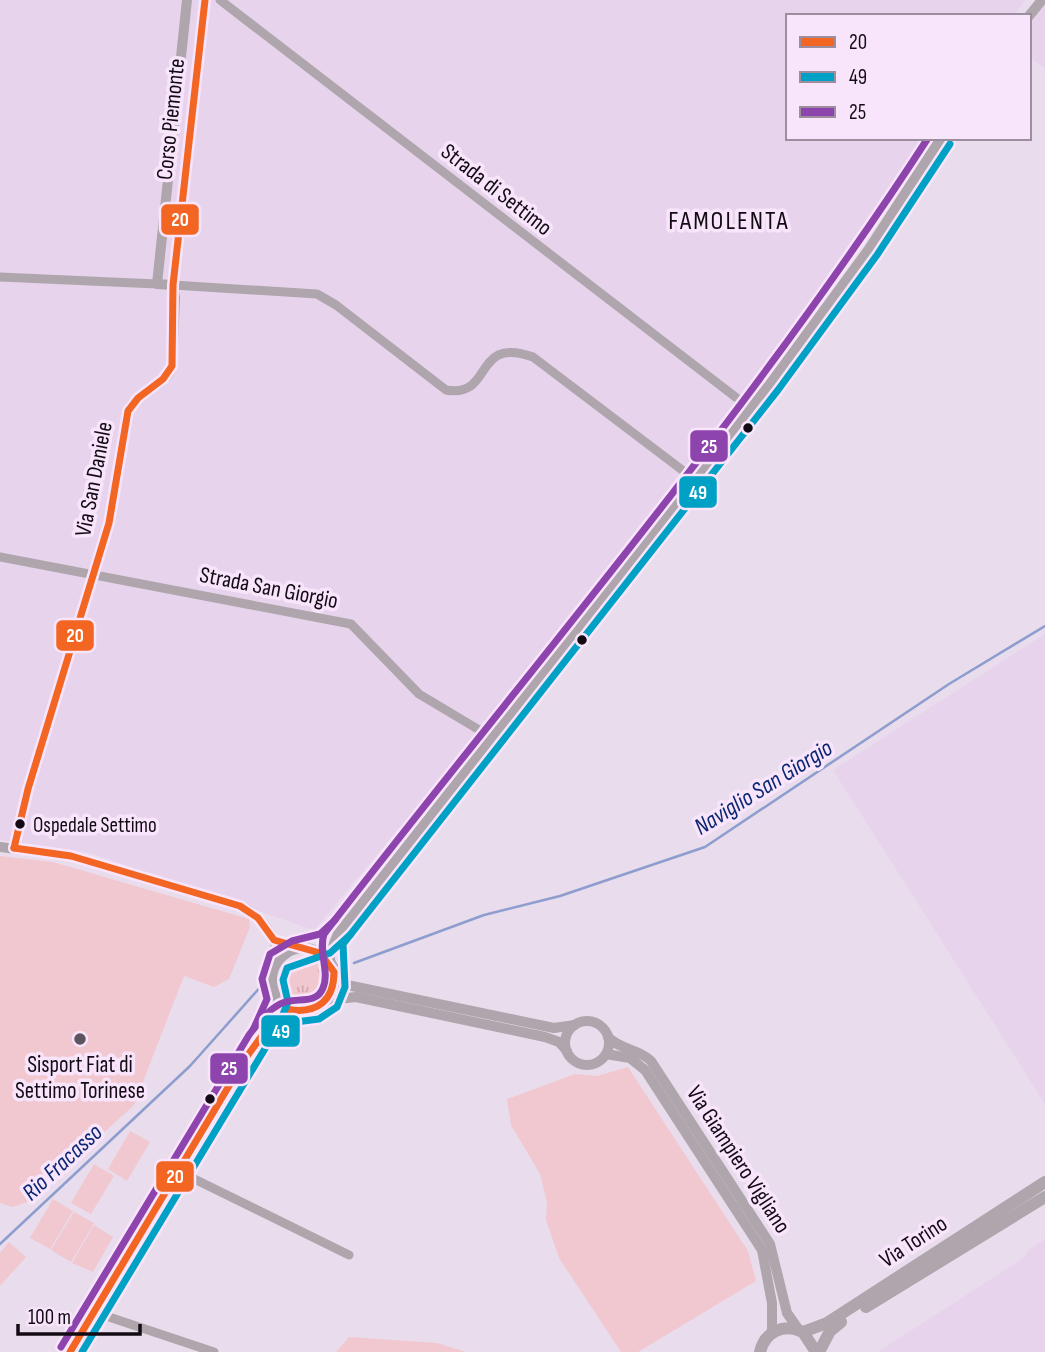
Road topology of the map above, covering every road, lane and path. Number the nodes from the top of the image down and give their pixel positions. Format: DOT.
graph roads {
  1 [pos="220,0"];
  2 [pos="207,1"];
  3 [pos="187,4"];
  4 [pos="940,140"];
  5 [pos="166,195"];
  6 [pos="183,196"];
  7 [pos="0,277"];
  8 [pos="156,284"];
  9 [pos="173,285"];
  10 [pos="751,409"];
  11 [pos="694,479"];
  12 [pos="0,557"];
  13 [pos="92,575"];
  14 [pos="491,737"];
  15 [pos="0,847"];
  16 [pos="14,848"];
  17 [pos="274,940"];
  18 [pos="333,940"];
  19 [pos="298,949"];
  20 [pos="314,950"];
  21 [pos="278,961"];
  22 [pos="330,962"];
  23 [pos="335,978"];
  24 [pos="278,1000"];
  25 [pos="328,1000"];
  26 [pos="291,1010"];
  27 [pos="575,1025"];
  28 [pos="269,1026"];
  29 [pos="608,1037"];
  30 [pos="566,1051"];
  31 [pos="606,1054"];
  32 [pos="178,1171"];
  33 [pos="1045,1182"];
  34 [pos="1045,1197"];
  35 [pos="349,1255"];
  36 [pos="94,1311"];
  37 [pos="801,1331"];
  38 [pos="772,1333"];
  39 [pos="70,1352"];
  40 [pos="215,1352"];
  41 [pos="760,1352"];
  42 [pos="818,1352"];
  1 -- 10 [label="street, Strada di Settimo"];
  2 -- 3 [label="street"];
  2 -- 6 [label="street, Corso Piemonte"];
  3 -- 5 [label="street, Corso Piemonte"];
  4 -- 10 [label="street"];
  5 -- 6 [label="street"];
  5 -- 8 [label="street, Corso Piemonte"];
  6 -- 9 [label="street, Corso Piemonte"];
  7 -- 8 [label="street"];
  8 -- 9 [label="street"];
  9 -- 11 [label="street"];
  9 -- 13 [label="street, Via San Daniele"];
  10 -- 11 [label="street"];
  11 -- 14 [label="street"];
  12 -- 13 [label="street, Strada San Giorgio"];
  13 -- 14 [label="street, Strada San Giorgio"];
  13 -- 16 [label="street, Via San Daniele"];
  14 -- 18 [label="street"];
  15 -- 16 [label="street"];
  16 -- 17 [label="street"];
  17 -- 19 [label="street"];
  17 -- 21 [label="street"];
  18 -- 20 [label="street"];
  18 -- 22 [label="street"];
  19 -- 20 [label="street"];
  19 -- 21 [label="street"];
  20 -- 22 [label="street"];
  21 -- 24 [label="street"];
  22 -- 23 [label="street"];
  23 -- 25 [label="street"];
  23 -- 27 [label="street"];
  24 -- 26 [label="street"];
  24 -- 28 [label="street"];
  25 -- 26 [label="street"];
  25 -- 30 [label="street"];
  26 -- 28 [label="street"];
  27 -- 29 [label="street"];
  27 -- 30 [label="street"];
  28 -- 32 [label="street"];
  29 -- 31 [label="street"];
  29 -- 37 [label="street, Via Giampiero Vigliano"];
  30 -- 31 [label="street"];
  31 -- 38 [label="street, Via Giampiero Vigliano"];
  32 -- 35 [label="street"];
  32 -- 36 [label="street"];
  33 -- 37 [label="main road, Via Torino"];
  34 -- 42 [label="main road, Via Torino"];
  36 -- 39 [label="street"];
  36 -- 40 [label="street"];
  37 -- 38 [label="main road, Via Torino"];
  37 -- 42 [label="main road"];
  38 -- 41 [label="main road"];
}
